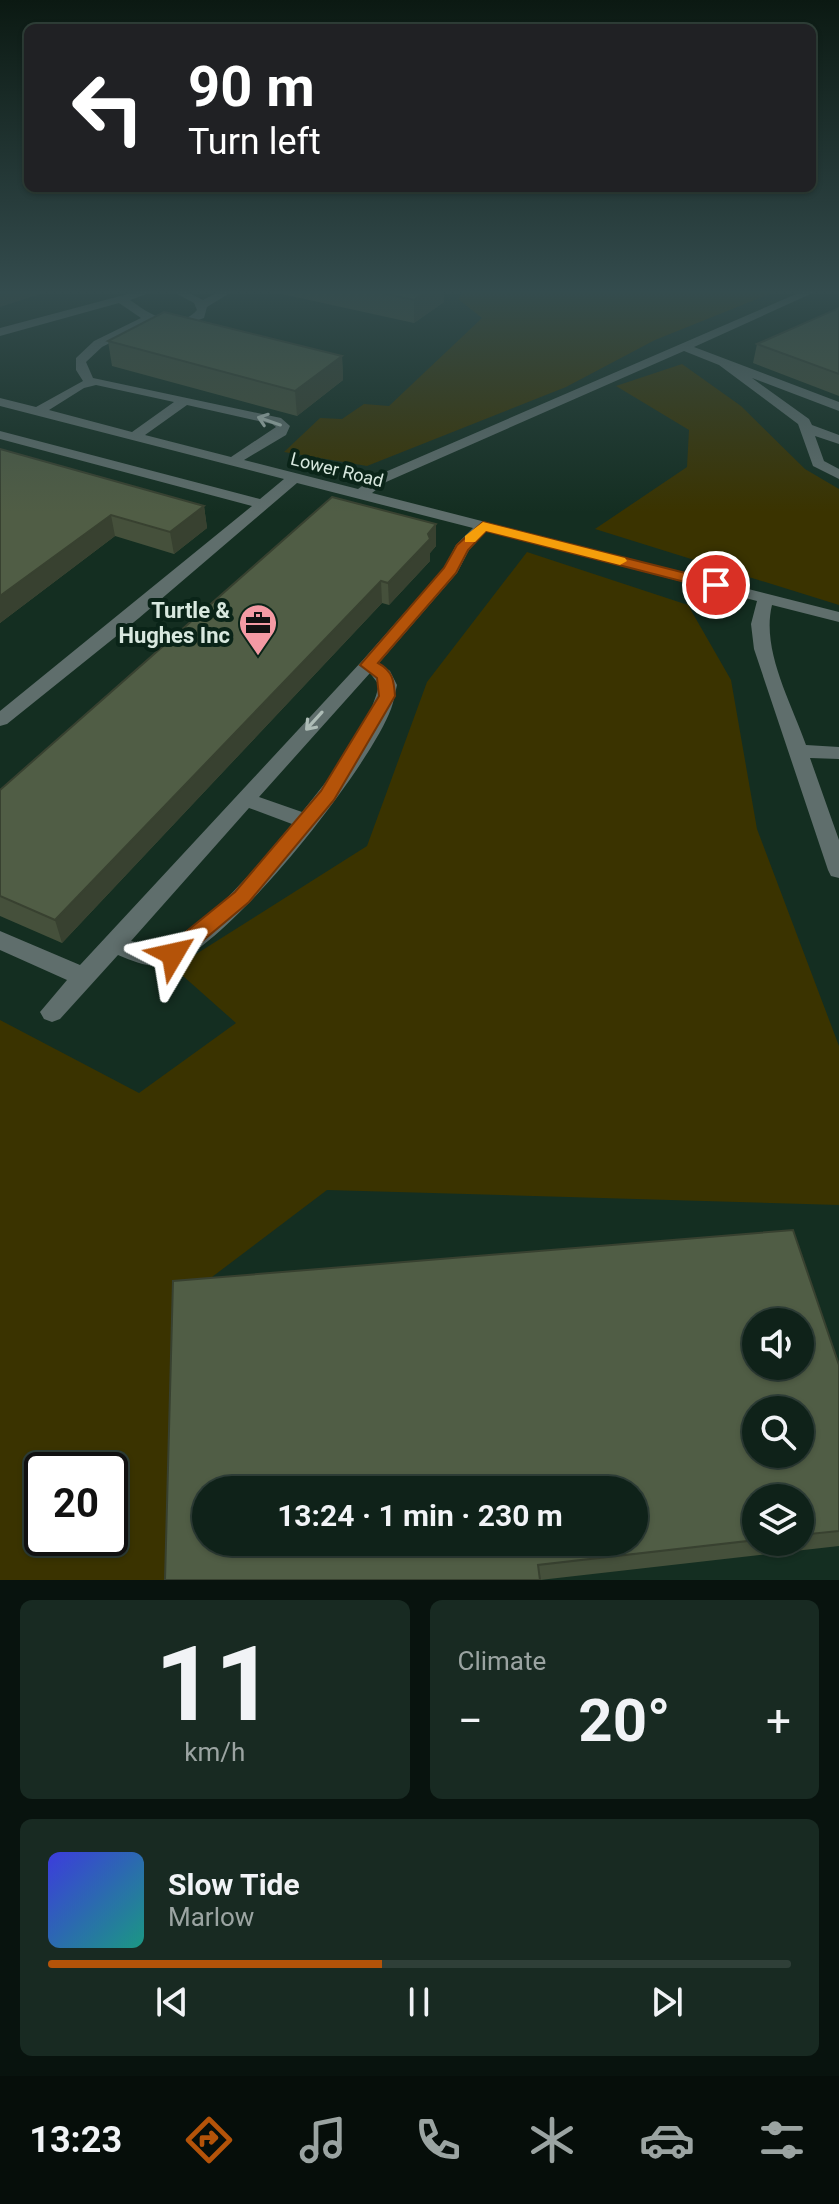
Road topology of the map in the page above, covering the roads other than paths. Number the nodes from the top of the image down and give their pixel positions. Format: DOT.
graph roads {
  1 [pos="81,365"];
  2 [pos="643,365"];
  3 [pos="727,365"];
  4 [pos="730,365"];
  5 [pos="90,382"];
  6 [pos="184,401"];
  7 [pos="0,402"];
  8 [pos="839,407"];
  9 [pos="37,412"];
  10 [pos="808,428"];
  11 [pos="0,435"];
  12 [pos="134,437"];
  13 [pos="839,440"];
  14 [pos="232,462"];
  15 [pos="839,475"];
  16 [pos="294,478"];
  17 [pos="344,495"];
  18 [pos="263,504"];
  19 [pos="483,526"];
  20 [pos="766,598"];
  21 [pos="839,617"];
  22 [pos="368,665"];
  23 [pos="0,720"];
  24 [pos="798,751"];
  25 [pos="839,753"];
  26 [pos="244,799"];
  27 [pos="305,821"];
  28 [pos="839,870"];
  29 [pos="0,940"];
  30 [pos="114,943"];
  31 [pos="83,977"];
  32 [pos="52,1012"];
  1 -- 5 [label="street"];
  2 -- 17 [label="street"];
  3 -- 10 [label="street"];
  4 -- 8 [label="street"];
  5 -- 6 [label="street"];
  5 -- 9 [label="street"];
  6 -- 12 [label="street"];
  14 -- 6 [label="street, one-way"];
  7 -- 9 [label="street, Lower Road"];
  9 -- 12 [label="street, Lower Road"];
  10 -- 13 [label="street"];
  10 -- 15 [label="street"];
  11 -- 18 [label="street"];
  12 -- 14 [label="street, Lower Road"];
  14 -- 16 [label="street, Lower Road"];
  16 -- 17 [label="street, Lower Road"];
  16 -- 18 [label="street"];
  17 -- 19 [label="street, Lower Road"];
  18 -- 23 [label="street"];
  19 -- 20 [label="street, Lower Road"];
  19 -- 22 [label="street"];
  20 -- 21 [label="street, Lower Road"];
  20 -- 24 [label="street"];
  22 -- 26 [label="street, one-way"];
  22 -- 27 [label="street"];
  24 -- 25 [label="street"];
  24 -- 28 [label="street"];
  26 -- 27 [label="street"];
  26 -- 30 [label="street"];
  27 -- 30 [label="street"];
  29 -- 31 [label="street"];
  30 -- 31 [label="street"];
  31 -- 32 [label="street"];
}
